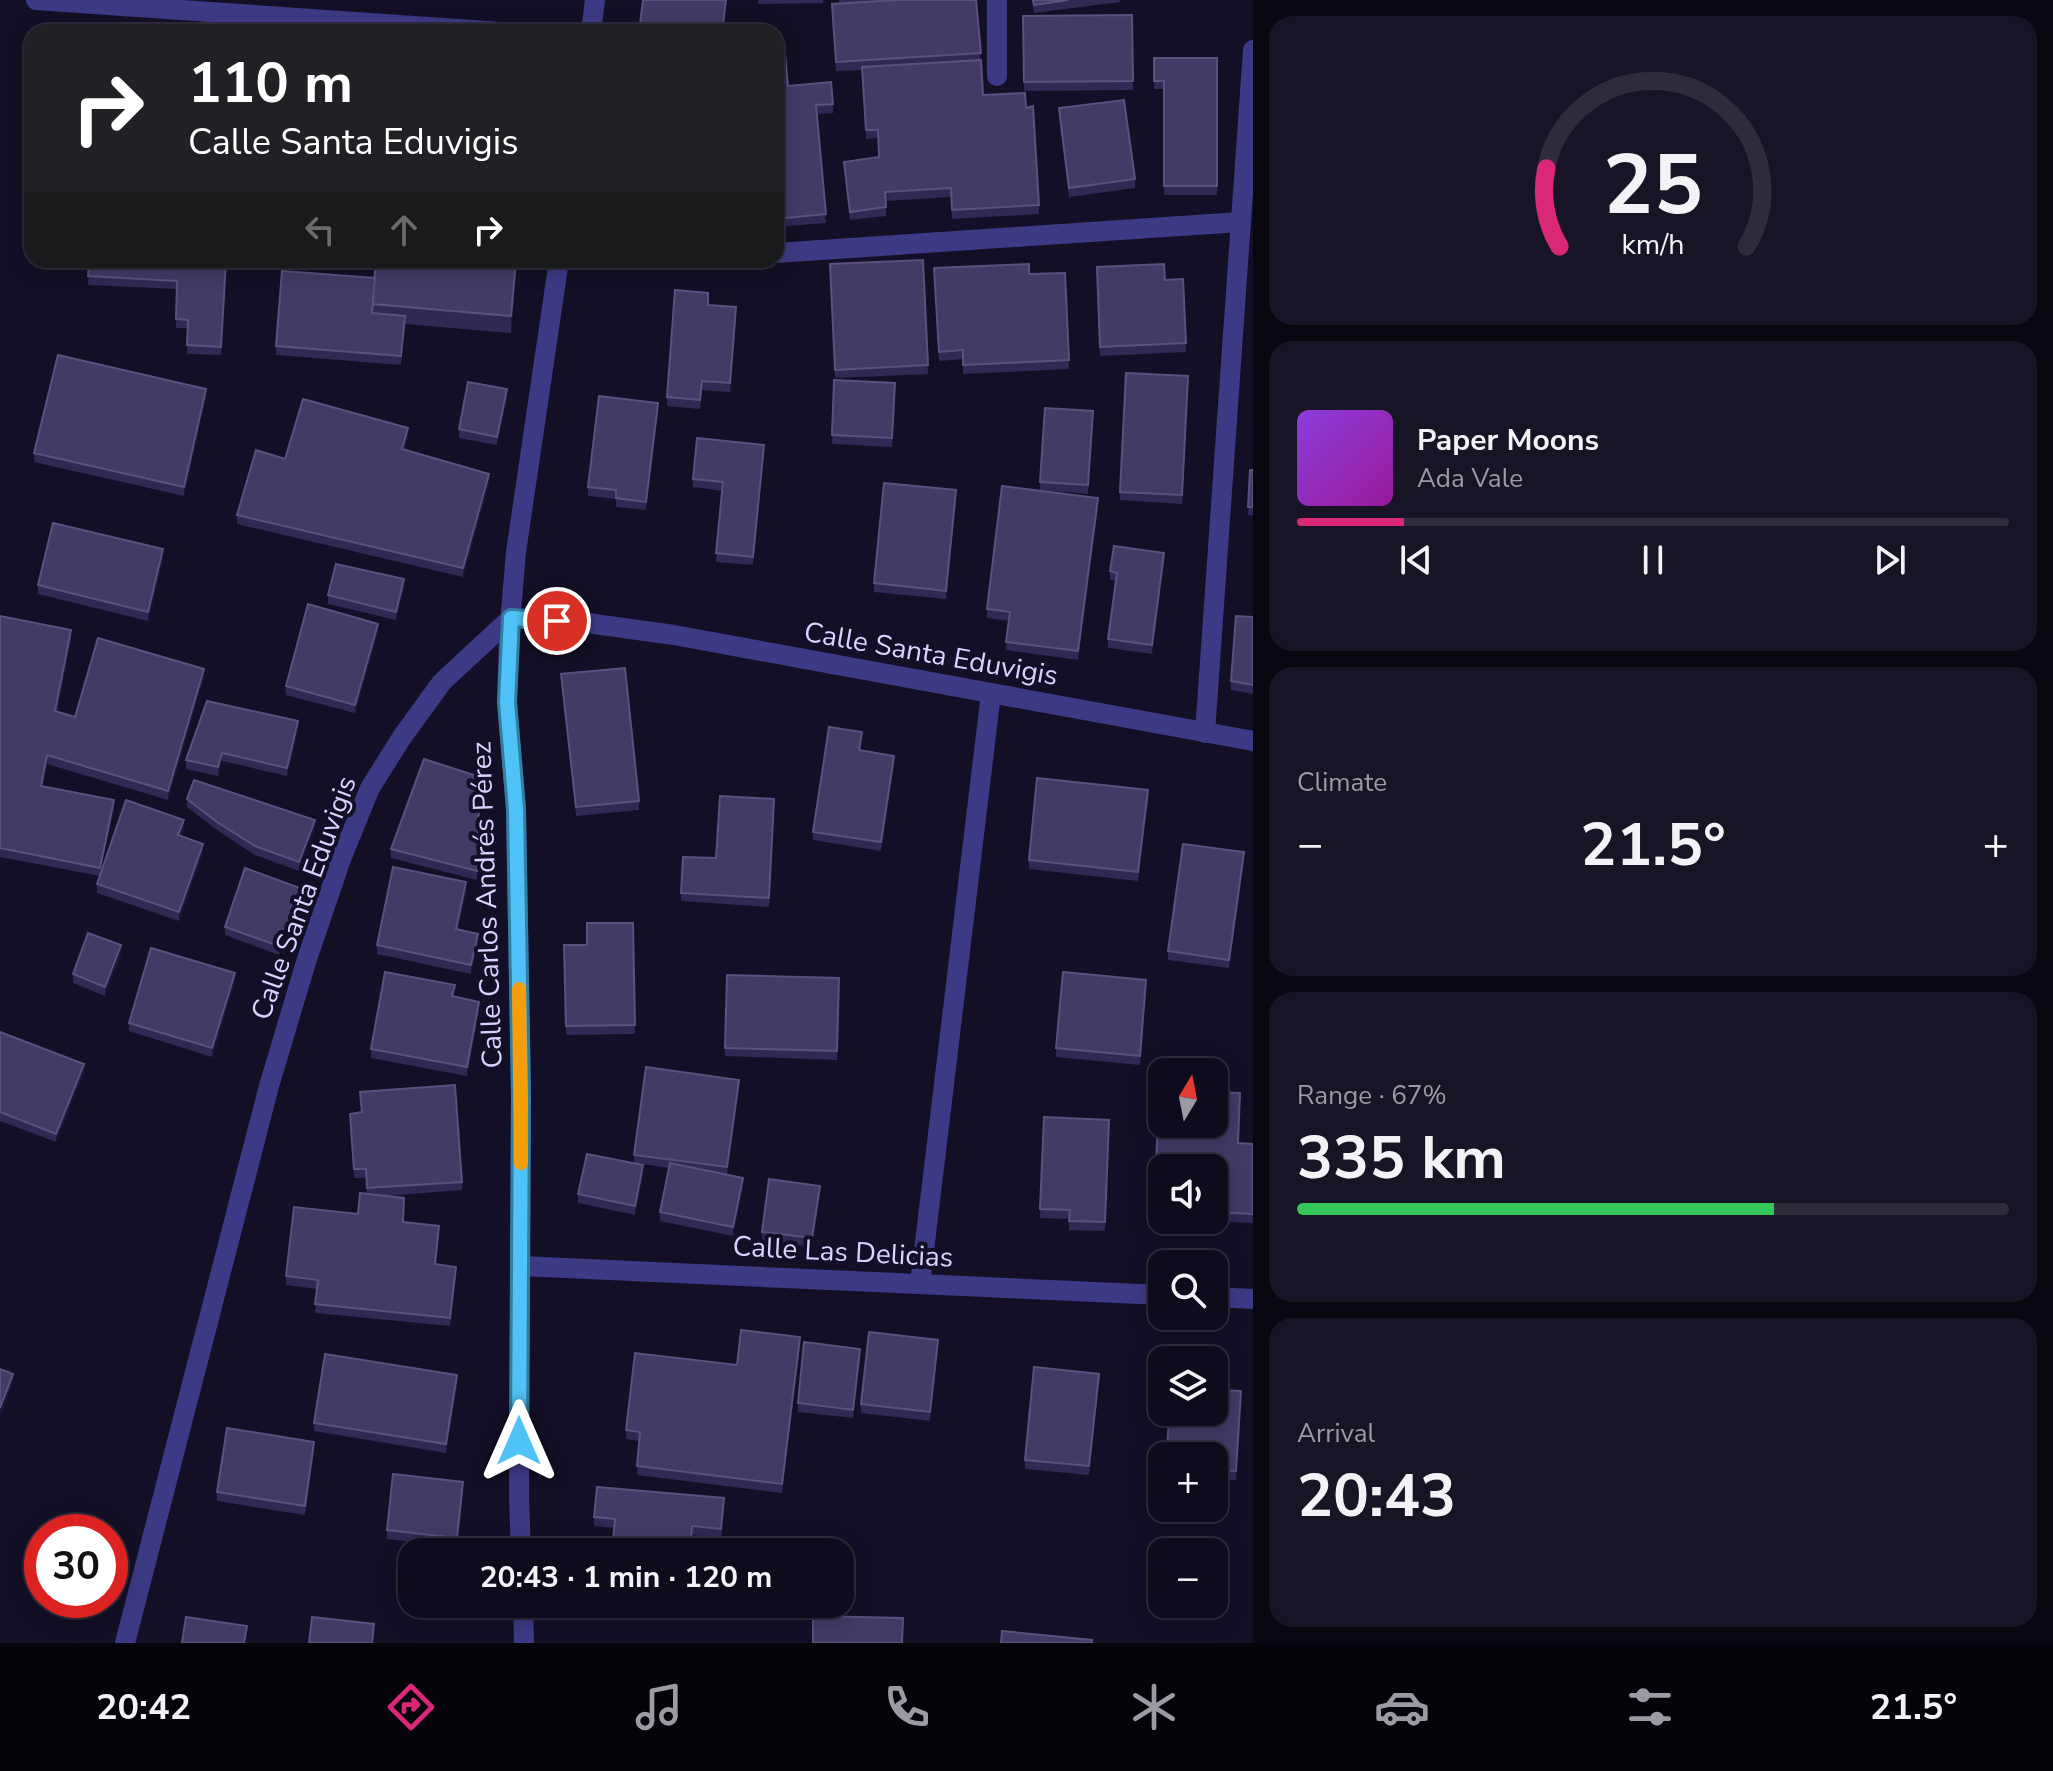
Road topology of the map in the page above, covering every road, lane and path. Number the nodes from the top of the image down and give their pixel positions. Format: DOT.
graph roads {
  1 [pos="36,0"];
  2 [pos="595,0"];
  3 [pos="997,0"];
  4 [pos="385,24"];
  5 [pos="592,24"];
  6 [pos="1253,50"];
  7 [pos="997,76"];
  8 [pos="1240,222"];
  9 [pos="784,252"];
  10 [pos="558,268"];
  11 [pos="1245,270"];
  12 [pos="511,618"];
  13 [pos="991,693"];
  14 [pos="1205,733"];
  15 [pos="1253,741"];
  16 [pos="521,1266"];
  17 [pos="920,1284"];
  18 [pos="1148,1294"];
  19 [pos="1228,1298"];
  20 [pos="1253,1299"];
  21 [pos="521,1538"];
  22 [pos="523,1618"];
  23 [pos="125,1643"];
  24 [pos="524,1643"];
  1 -- 4 [label="street"];
  2 -- 5 [label="street"];
  3 -- 7 [label="street"];
  6 -- 8 [label="street"];
  8 -- 9 [label="street"];
  8 -- 11 [label="street"];
  10 -- 12 [label="street, Calle Carlos Andrés Pérez"];
  11 -- 14 [label="street"];
  12 -- 13 [label="street, Calle Santa Eduvigis"];
  12 -- 16 [label="street, Calle Carlos Andrés Pérez"];
  12 -- 23 [label="street, Calle Santa Eduvigis"];
  13 -- 14 [label="street, Calle Santa Eduvigis"];
  13 -- 17 [label="street"];
  14 -- 15 [label="street, Calle Santa Eduvigis"];
  16 -- 17 [label="street, Calle Las Delicias"];
  16 -- 21 [label="street, Calle Carlos Andrés Pérez"];
  17 -- 18 [label="street, Calle Las Delicias"];
  19 -- 20 [label="street"];
  22 -- 24 [label="street"];
}
